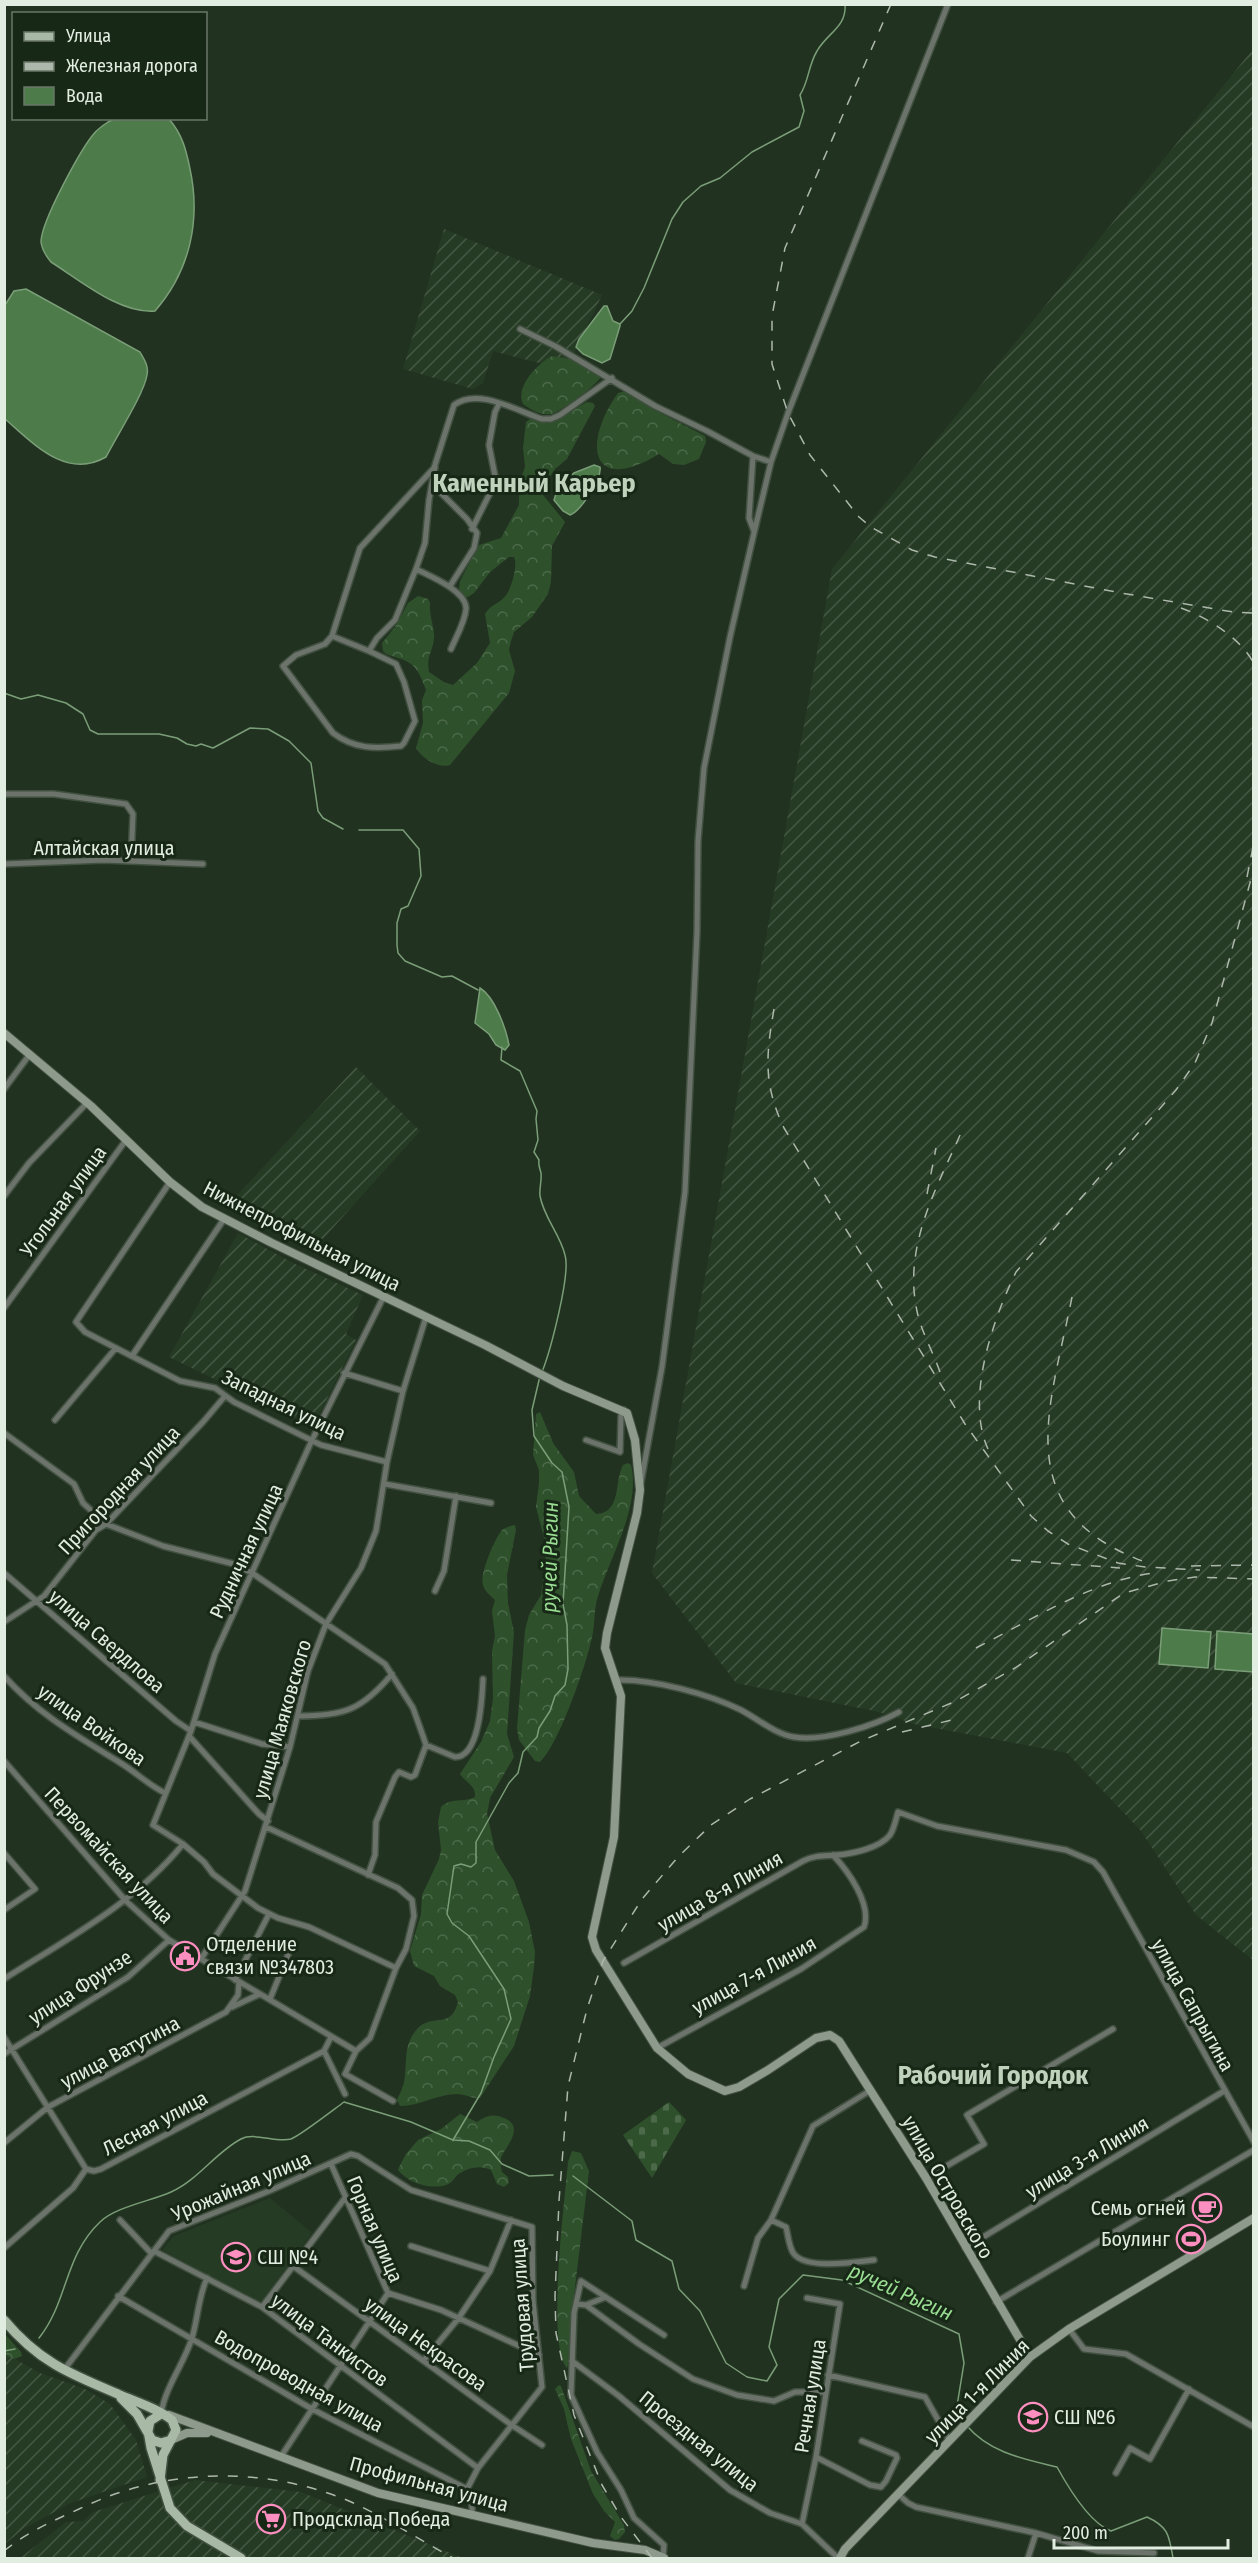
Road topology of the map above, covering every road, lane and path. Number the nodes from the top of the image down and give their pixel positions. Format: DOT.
graph roads {
  1 [pos="948,4"];
  2 [pos="520,329"];
  3 [pos="612,378"];
  4 [pos="499,404"];
  5 [pos="753,456"];
  6 [pos="771,462"];
  7 [pos="435,466"];
  8 [pos="433,485"];
  9 [pos="472,529"];
  10 [pos="754,533"];
  11 [pos="416,569"];
  12 [pos="450,586"];
  13 [pos="332,636"];
  14 [pos="451,649"];
  15 [pos="369,651"];
  16 [pos="4,794"];
  17 [pos="130,861"];
  18 [pos="4,864"];
  19 [pos="203,864"];
  20 [pos="4,1033"];
  21 [pos="14,1041"];
  22 [pos="4,1045"];
  23 [pos="30,1054"];
  24 [pos="4,1089"];
  25 [pos="87,1103"];
  26 [pos="126,1140"];
  27 [pos="170,1182"];
  28 [pos="4,1196"];
  29 [pos="224,1219"];
  30 [pos="384,1296"];
  31 [pos="4,1308"];
  32 [pos="426,1317"];
  33 [pos="116,1348"];
  34 [pos="132,1356"];
  35 [pos="344,1372"];
  36 [pos="403,1391"];
  37 [pos="225,1396"];
  38 [pos="624,1410"];
  39 [pos="55,1420"];
  40 [pos="4,1433"];
  41 [pos="312,1440"];
  42 [pos="586,1440"];
  43 [pos="387,1462"];
  44 [pos="385,1484"];
  45 [pos="640,1490"];
  46 [pos="456,1496"];
  47 [pos="491,1503"];
  48 [pos="106,1524"];
  49 [pos="4,1573"];
  50 [pos="252,1573"];
  51 [pos="435,1591"];
  52 [pos="37,1600"];
  53 [pos="4,1622"];
  54 [pos="326,1624"];
  55 [pos="392,1674"];
  56 [pos="4,1676"];
  57 [pos="483,1679"];
  58 [pos="617,1680"];
  59 [pos="899,1712"];
  60 [pos="298,1716"];
  61 [pos="194,1722"];
  62 [pos="190,1733"];
  63 [pos="426,1745"];
  64 [pos="290,1747"];
  65 [pos="4,1761"];
  66 [pos="165,1793"];
  67 [pos="268,1821"];
  68 [pos="266,1827"];
  69 [pos="183,1844"];
  70 [pos="4,1853"];
  71 [pos="833,1855"];
  72 [pos="368,1875"];
  73 [pos="1109,1882"];
  74 [pos="242,1895"];
  75 [pos="126,1901"];
  76 [pos="4,1910"];
  77 [pos="269,1914"];
  78 [pos="169,1941"];
  79 [pos="288,1955"];
  80 [pos="201,1959"];
  81 [pos="624,1963"];
  82 [pos="396,1968"];
  83 [pos="4,1980"];
  84 [pos="237,1981"];
  85 [pos="260,1994"];
  86 [pos="270,2000"];
  87 [pos="231,2008"];
  88 [pos="1113,2029"];
  89 [pos="4,2037"];
  90 [pos="331,2037"];
  91 [pos="657,2048"];
  92 [pos="12,2049"];
  93 [pos="324,2051"];
  94 [pos="356,2051"];
  95 [pos="4,2054"];
  96 [pos="871,2090"];
  97 [pos="1224,2091"];
  98 [pos="345,2094"];
  99 [pos="393,2102"];
  100 [pos="48,2107"];
  101 [pos="1254,2142"];
  102 [pos="4,2144"];
  103 [pos="1254,2150"];
  104 [pos="351,2154"];
  105 [pos="331,2164"];
  106 [pos="86,2169"];
  107 [pos="926,2178"];
  108 [pos="345,2198"];
  109 [pos="1254,2218"];
  110 [pos="120,2220"];
  111 [pos="511,2220"];
  112 [pos="771,2220"];
  113 [pos="411,2246"];
  114 [pos="4,2248"];
  115 [pos="965,2248"];
  116 [pos="153,2252"];
  117 [pos="874,2260"];
  118 [pos="293,2266"];
  119 [pos="490,2271"];
  120 [pos="207,2278"];
  121 [pos="744,2286"];
  122 [pos="388,2293"];
  123 [pos="118,2296"];
  124 [pos="606,2297"];
  125 [pos="807,2298"];
  126 [pos="996,2302"];
  127 [pos="576,2304"];
  128 [pos="586,2305"];
  129 [pos="262,2307"];
  130 [pos="458,2319"];
  131 [pos="4,2320"];
  132 [pos="370,2321"];
  133 [pos="1069,2329"];
  134 [pos="664,2335"];
  135 [pos="192,2338"];
  136 [pos="539,2355"];
  137 [pos="1030,2357"];
  138 [pos="424,2360"];
  139 [pos="572,2361"];
  140 [pos="340,2366"];
  141 [pos="64,2370"];
  142 [pos="828,2375"];
  143 [pos="1188,2389"];
  144 [pos="825,2392"];
  145 [pos="117,2394"];
  146 [pos="312,2409"];
  147 [pos="161,2414"];
  148 [pos="513,2426"];
  149 [pos="1254,2427"];
  150 [pos="148,2434"];
  151 [pos="217,2434"];
  152 [pos="171,2440"];
  153 [pos="862,2441"];
  154 [pos="950,2441"];
  155 [pos="542,2445"];
  156 [pos="282,2455"];
  157 [pos="816,2457"];
  158 [pos="478,2468"];
  159 [pos="1116,2473"];
  160 [pos="160,2480"];
  161 [pos="467,2489"];
  162 [pos="898,2494"];
  163 [pos="472,2516"];
  164 [pos="802,2524"];
  165 [pos="1036,2533"];
  166 [pos="1154,2553"];
  167 [pos="664,2558"];
  168 [pos="241,2559"];
  169 [pos="839,2559"];
  170 [pos="1028,2559"];
  1 -- 6 [label="street"];
  2 -- 3 [label="street"];
  3 -- 4 [label="street"];
  3 -- 5 [label="street"];
  4 -- 7 [label="street"];
  4 -- 9 [label="street"];
  5 -- 6 [label="street"];
  5 -- 10 [label="street"];
  6 -- 10 [label="street"];
  7 -- 8 [label="street"];
  7 -- 13 [label="street"];
  8 -- 9 [label="street"];
  8 -- 11 [label="street"];
  9 -- 12 [label="street"];
  10 -- 45 [label="street"];
  11 -- 12 [label="street"];
  11 -- 15 [label="street"];
  12 -- 14 [label="street"];
  13 -- 15 [label="street"];
  13 -- 15 [label="street"];
  16 -- 17 [label="street"];
  17 -- 18 [label="street, Алтайская улица"];
  17 -- 19 [label="street, Алтайская улица"];
  20 -- 21 [label="street, Нижнепрофильная улица"];
  21 -- 22 [label="street"];
  21 -- 23 [label="street, Нижнепрофильная улица"];
  23 -- 24 [label="street"];
  23 -- 25 [label="street, Нижнепрофильная улица"];
  25 -- 26 [label="street, Нижнепрофильная улица"];
  25 -- 28 [label="street"];
  26 -- 27 [label="street, Нижнепрофильная улица"];
  26 -- 31 [label="street, Угольная улица"];
  27 -- 29 [label="street, Нижнепрофильная улица"];
  27 -- 33 [label="street, Западная улица"];
  29 -- 30 [label="street, Нижнепрофильная улица"];
  29 -- 34 [label="street"];
  30 -- 32 [label="street, Нижнепрофильная улица"];
  30 -- 35 [label="street, Рудничная улица"];
  32 -- 36 [label="street, улица Маяковского"];
  32 -- 38 [label="street, Нижнепрофильная улица"];
  33 -- 34 [label="street, Западная улица"];
  33 -- 39 [label="street"];
  34 -- 37 [label="street, Западная улица"];
  35 -- 36 [label="street"];
  35 -- 41 [label="street, Рудничная улица"];
  36 -- 43 [label="street, улица Маяковского"];
  37 -- 41 [label="street, Западная улица"];
  37 -- 48 [label="street, Пригородная улица"];
  38 -- 42 [label="street"];
  38 -- 45 [label="street"];
  40 -- 48 [label="street"];
  41 -- 43 [label="street, Западная улица"];
  41 -- 50 [label="street, Рудничная улица"];
  43 -- 44 [label="street, улица Маяковского"];
  44 -- 46 [label="street"];
  44 -- 54 [label="street, улица Маяковского"];
  45 -- 58 [label="street"];
  46 -- 47 [label="street"];
  46 -- 51 [label="street"];
  48 -- 50 [label="street"];
  48 -- 52 [label="street, Пригородная улица"];
  49 -- 52 [label="street, улица Свердлова"];
  50 -- 54 [label="street"];
  50 -- 61 [label="street, Рудничная улица"];
  52 -- 53 [label="street, Пригородная улица"];
  52 -- 62 [label="street, улица Свердлова"];
  54 -- 55 [label="street"];
  54 -- 60 [label="street, улица Маяковского"];
  55 -- 60 [label="street"];
  55 -- 63 [label="street"];
  56 -- 66 [label="street, улица Войкова"];
  57 -- 63 [label="street"];
  58 -- 59 [label="street"];
  58 -- 91 [label="street"];
  60 -- 64 [label="street, улица Маяковского"];
  61 -- 62 [label="street, Рудничная улица"];
  61 -- 64 [label="street"];
  62 -- 66 [label="street, Рудничная улица"];
  62 -- 67 [label="street, улица Свердлова"];
  63 -- 72 [label="street"];
  64 -- 67 [label="street, улица Маяковского"];
  65 -- 75 [label="street, Первомайская улица"];
  66 -- 69 [label="street, Рудничная улица"];
  67 -- 68 [label="street, улица Маяковского"];
  68 -- 72 [label="street"];
  68 -- 74 [label="street, улица Маяковского"];
  69 -- 74 [label="street"];
  69 -- 75 [label="street"];
  70 -- 76 [label="street"];
  71 -- 73 [label="street, улица 8-я Линия"];
  71 -- 81 [label="street, улица 8-я Линия"];
  71 -- 91 [label="street, улица 7-я Линия"];
  72 -- 82 [label="street"];
  73 -- 97 [label="street, улица Сапрыгина"];
  74 -- 77 [label="street"];
  74 -- 80 [label="street, улица Маяковского"];
  75 -- 78 [label="street, Первомайская улица"];
  75 -- 83 [label="street"];
  77 -- 82 [label="street"];
  77 -- 84 [label="street"];
  78 -- 80 [label="street, Первомайская улица"];
  78 -- 92 [label="street, улица Фрунзе"];
  79 -- 86 [label="street"];
  80 -- 84 [label="street, Первомайская улица"];
  82 -- 94 [label="street"];
  84 -- 85 [label="street, Первомайская улица"];
  84 -- 87 [label="street"];
  85 -- 86 [label="street, Первомайская улица"];
  85 -- 87 [label="street, улица Ватутина"];
  86 -- 90 [label="street, Первомайская улица"];
  87 -- 100 [label="street, улица Ватутина"];
  88 -- 107 [label="street"];
  89 -- 92 [label="street"];
  90 -- 93 [label="street"];
  90 -- 94 [label="street, Первомайская улица"];
  91 -- 96 [label="street, улица Островского"];
  92 -- 95 [label="street, улица Фрунзе"];
  92 -- 100 [label="street"];
  93 -- 98 [label="street"];
  93 -- 106 [label="street, Лесная улица"];
  94 -- 99 [label="street"];
  96 -- 107 [label="street, улица Островского"];
  96 -- 112 [label="street"];
  97 -- 101 [label="street, улица Сапрыгина"];
  97 -- 115 [label="street, улица 3-я Линия"];
  100 -- 102 [label="street, улица Ватутина"];
  100 -- 106 [label="street"];
  103 -- 126 [label="street"];
  104 -- 105 [label="street, Урожайная улица"];
  104 -- 111 [label="street, Трудовая улица"];
  105 -- 108 [label="street, Горная улица"];
  105 -- 116 [label="street, Урожайная улица"];
  106 -- 114 [label="street, Лесная улица"];
  107 -- 115 [label="street, улица Островского"];
  108 -- 118 [label="street"];
  108 -- 122 [label="street, Горная улица"];
  109 -- 133 [label="street, улица 1-я Линия"];
  110 -- 116 [label="street, улица Танкистов"];
  111 -- 119 [label="street"];
  111 -- 136 [label="street, Трудовая улица"];
  112 -- 117 [label="street"];
  112 -- 121 [label="street"];
  113 -- 119 [label="street"];
  115 -- 126 [label="street, улица Островского"];
  116 -- 120 [label="street, улица Танкистов"];
  116 -- 123 [label="street, Урожайная улица"];
  118 -- 129 [label="street"];
  118 -- 132 [label="street, улица Некрасова"];
  119 -- 130 [label="street"];
  120 -- 129 [label="street, улица Танкистов"];
  120 -- 135 [label="street"];
  122 -- 130 [label="street"];
  122 -- 132 [label="street, Горная улица"];
  123 -- 135 [label="street, Водопроводная улица"];
  123 -- 141 [label="street, Урожайная улица"];
  124 -- 127 [label="street"];
  124 -- 128 [label="street"];
  124 -- 134 [label="street"];
  125 -- 142 [label="street, Речная улица"];
  126 -- 137 [label="street, улица Островского"];
  127 -- 128 [label="street"];
  127 -- 139 [label="street"];
  128 -- 144 [label="street"];
  129 -- 140 [label="street, улица Танкистов"];
  130 -- 136 [label="street"];
  130 -- 138 [label="street"];
  131 -- 141 [label="main road, Профильная улица"];
  132 -- 138 [label="street, улица Некрасова"];
  132 -- 140 [label="street, Горная улица"];
  133 -- 137 [label="street, улица 1-я Линия"];
  133 -- 143 [label="street"];
  135 -- 146 [label="street, Водопроводная улица"];
  135 -- 147 [label="street"];
  136 -- 148 [label="street, Трудовая улица"];
  137 -- 154 [label="street, улица 1-я Линия"];
  138 -- 148 [label="street, улица Некрасова"];
  139 -- 164 [label="street, Проездная улица"];
  139 -- 167 [label="street"];
  140 -- 146 [label="street, Горная улица"];
  140 -- 158 [label="street, улица Танкистов"];
  141 -- 145 [label="main road, Профильная улица"];
  142 -- 144 [label="street, Речная улица"];
  142 -- 154 [label="street"];
  143 -- 149 [label="street"];
  143 -- 159 [label="street"];
  144 -- 157 [label="street, Речная улица"];
  145 -- 147 [label="main road, Профильная улица"];
  145 -- 150 [label="main road, Профильная улица"];
  146 -- 156 [label="street, Горная улица"];
  146 -- 161 [label="street, Водопроводная улица"];
  147 -- 150 [label="main road"];
  147 -- 151 [label="street, Профильная улица"];
  147 -- 152 [label="main road"];
  148 -- 155 [label="street, улица Некрасова"];
  148 -- 158 [label="street, Трудовая улица"];
  150 -- 152 [label="main road"];
  150 -- 160 [label="main road, Профильная улица"];
  151 -- 152 [label="street, Профильная улица"];
  151 -- 156 [label="street, Профильная улица"];
  152 -- 160 [label="main road"];
  153 -- 157 [label="street"];
  154 -- 162 [label="street, улица 1-я Линия"];
  156 -- 163 [label="street, Профильная улица"];
  157 -- 164 [label="street, Речная улица"];
  158 -- 161 [label="street, Трудовая улица"];
  160 -- 168 [label="main road, Профильная улица"];
  161 -- 163 [label="street"];
  162 -- 165 [label="street"];
  162 -- 169 [label="street, улица 1-я Линия"];
  163 -- 167 [label="street, Профильная улица"];
  164 -- 169 [label="street, Проездная улица"];
  165 -- 166 [label="street"];
  165 -- 170 [label="street"];
}
